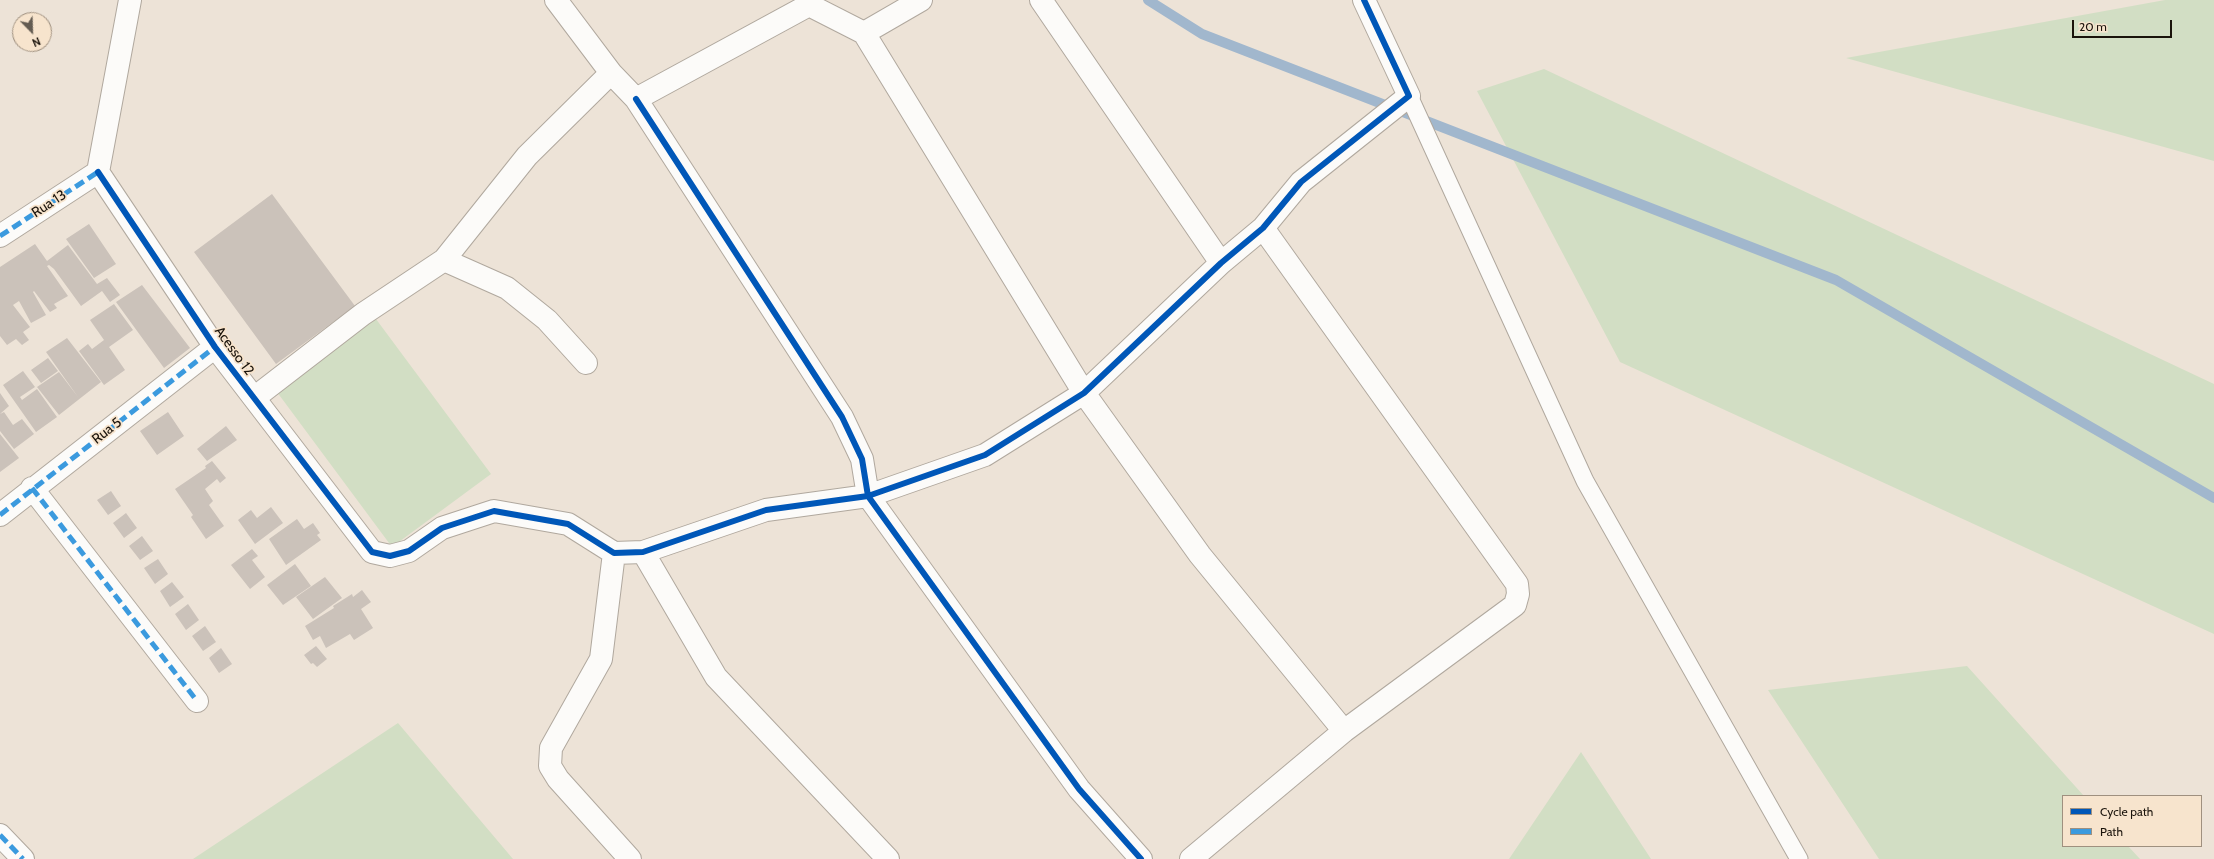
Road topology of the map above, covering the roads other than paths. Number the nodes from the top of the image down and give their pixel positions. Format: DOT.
graph roads {
  1 [pos="130,0"];
  2 [pos="556,0"];
  3 [pos="921,0"];
  4 [pos="1041,0"];
  5 [pos="1364,0"];
  6 [pos="806,2"];
  7 [pos="864,33"];
  8 [pos="611,73"];
  9 [pos="1409,96"];
  10 [pos="636,99"];
  11 [pos="98,172"];
  12 [pos="1263,228"];
  13 [pos="0,236"];
  14 [pos="444,260"];
  15 [pos="1221,263"];
  16 [pos="215,347"];
  17 [pos="586,363"];
  18 [pos="1084,393"];
  19 [pos="254,398"];
  20 [pos="32,488"];
  21 [pos="868,496"];
  22 [pos="0,515"];
  23 [pos="643,552"];
  24 [pos="614,553"];
  25 [pos="197,701"];
  26 [pos="1344,731"];
  27 [pos="0,835"];
  28 [pos="23,859"];
  29 [pos="630,859"];
  30 [pos="888,859"];
  31 [pos="1141,859"];
  32 [pos="1192,859"];
  33 [pos="1799,859"];
  1 -- 11 [label="street"];
  2 -- 8 [label="street"];
  3 -- 7 [label="street"];
  4 -- 15 [label="street"];
  5 -- 9 [label="street"];
  6 -- 7 [label="street"];
  6 -- 10 [label="street"];
  7 -- 18 [label="street"];
  8 -- 10 [label="street"];
  8 -- 14 [label="street"];
  9 -- 12 [label="street"];
  9 -- 33 [label="lane"];
  10 -- 21 [label="street"];
  11 -- 13 [label="street, Rua 13"];
  11 -- 16 [label="street, Acesso 12"];
  12 -- 15 [label="street"];
  12 -- 26 [label="street"];
  14 -- 17 [label="street"];
  14 -- 19 [label="street"];
  15 -- 18 [label="street"];
  16 -- 19 [label="street, Acesso 12"];
  16 -- 20 [label="street, Rua 5"];
  18 -- 21 [label="street"];
  18 -- 26 [label="street"];
  19 -- 24 [label="street, Acesso 12"];
  20 -- 22 [label="street, Rua 5"];
  20 -- 25 [label="street"];
  21 -- 23 [label="street"];
  21 -- 31 [label="street"];
  23 -- 24 [label="street"];
  23 -- 30 [label="street"];
  24 -- 29 [label="street"];
  26 -- 32 [label="street"];
  27 -- 28 [label="street"];
}
